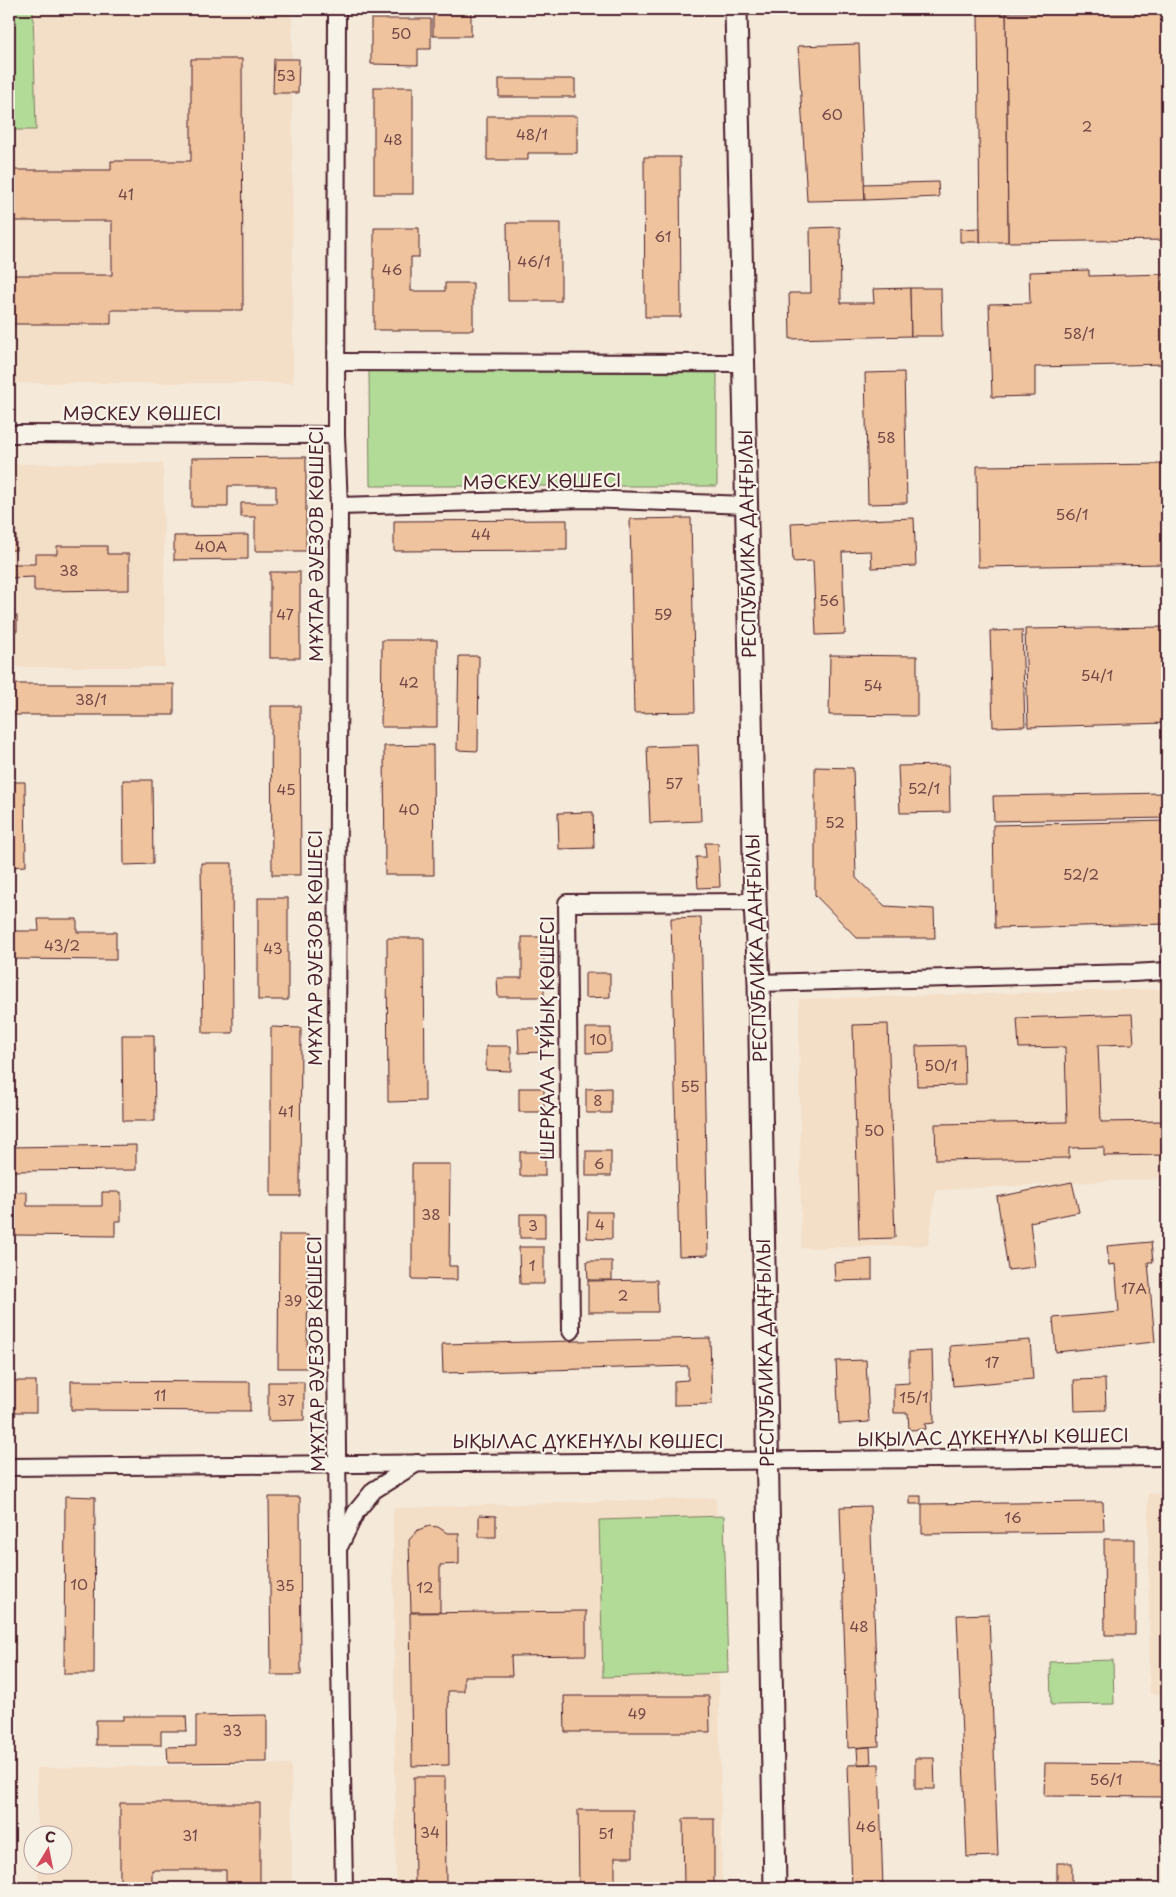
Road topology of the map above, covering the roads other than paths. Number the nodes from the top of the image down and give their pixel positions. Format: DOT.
graph roads {
  1 [pos="336,9"];
  2 [pos="736,9"];
  3 [pos="336,362"];
  4 [pos="744,363"];
  5 [pos="9,434"];
  6 [pos="336,435"];
  7 [pos="747,505"];
  8 [pos="338,506"];
  9 [pos="755,902"];
  10 [pos="1167,970"];
  11 [pos="759,983"];
  12 [pos="571,1331"];
  13 [pos="1167,1457"];
  14 [pos="768,1460"];
  15 [pos="417,1463"];
  16 [pos="338,1464"];
  17 [pos="9,1467"];
  18 [pos="338,1549"];
  19 [pos="344,1888"];
  20 [pos="775,1888"];
  1 -- 3 [label="street, МҰХТАР ӘУЕЗОВ КӨШЕСІ"];
  2 -- 4 [label="main road, РЕСПУБЛИКА ДАҢҒЫЛЫ"];
  3 -- 4 [label="street"];
  3 -- 6 [label="street, МҰХТАР ӘУЕЗОВ КӨШЕСІ"];
  4 -- 7 [label="main road, РЕСПУБЛИКА ДАҢҒЫЛЫ"];
  5 -- 6 [label="street, МӘСКЕУ КӨШЕСІ"];
  6 -- 8 [label="street, МҰХТАР ӘУЕЗОВ КӨШЕСІ"];
  7 -- 8 [label="street, МӘСКЕУ КӨШЕСІ"];
  7 -- 9 [label="main road, РЕСПУБЛИКА ДАҢҒЫЛЫ"];
  8 -- 16 [label="street, МҰХТАР ӘУЕЗОВ КӨШЕСІ"];
  9 -- 11 [label="main road, РЕСПУБЛИКА ДАҢҒЫЛЫ"];
  9 -- 12 [label="street, ШЕРҚАЛА ТҰЙЫҚ КӨШЕСІ"];
  10 -- 11 [label="street"];
  11 -- 14 [label="main road, РЕСПУБЛИКА ДАҢҒЫЛЫ"];
  13 -- 14 [label="street, ЫҚЫЛАС ДҮКЕНҰЛЫ КӨШЕСІ"];
  14 -- 15 [label="street, ЫҚЫЛАС ДҮКЕНҰЛЫ КӨШЕСІ"];
  14 -- 20 [label="main road, РЕСПУБЛИКА ДАҢҒЫЛЫ"];
  15 -- 16 [label="street, ЫҚЫЛАС ДҮКЕНҰЛЫ КӨШЕСІ"];
  15 -- 18 [label="street"];
  16 -- 17 [label="street, ЫҚЫЛАС ДҮКЕНҰЛЫ КӨШЕСІ"];
  16 -- 18 [label="street, МҰХТАР ӘУЕЗОВ КӨШЕСІ"];
  18 -- 19 [label="street, МҰХТАР ӘУЕЗОВ КӨШЕСІ"];
}
